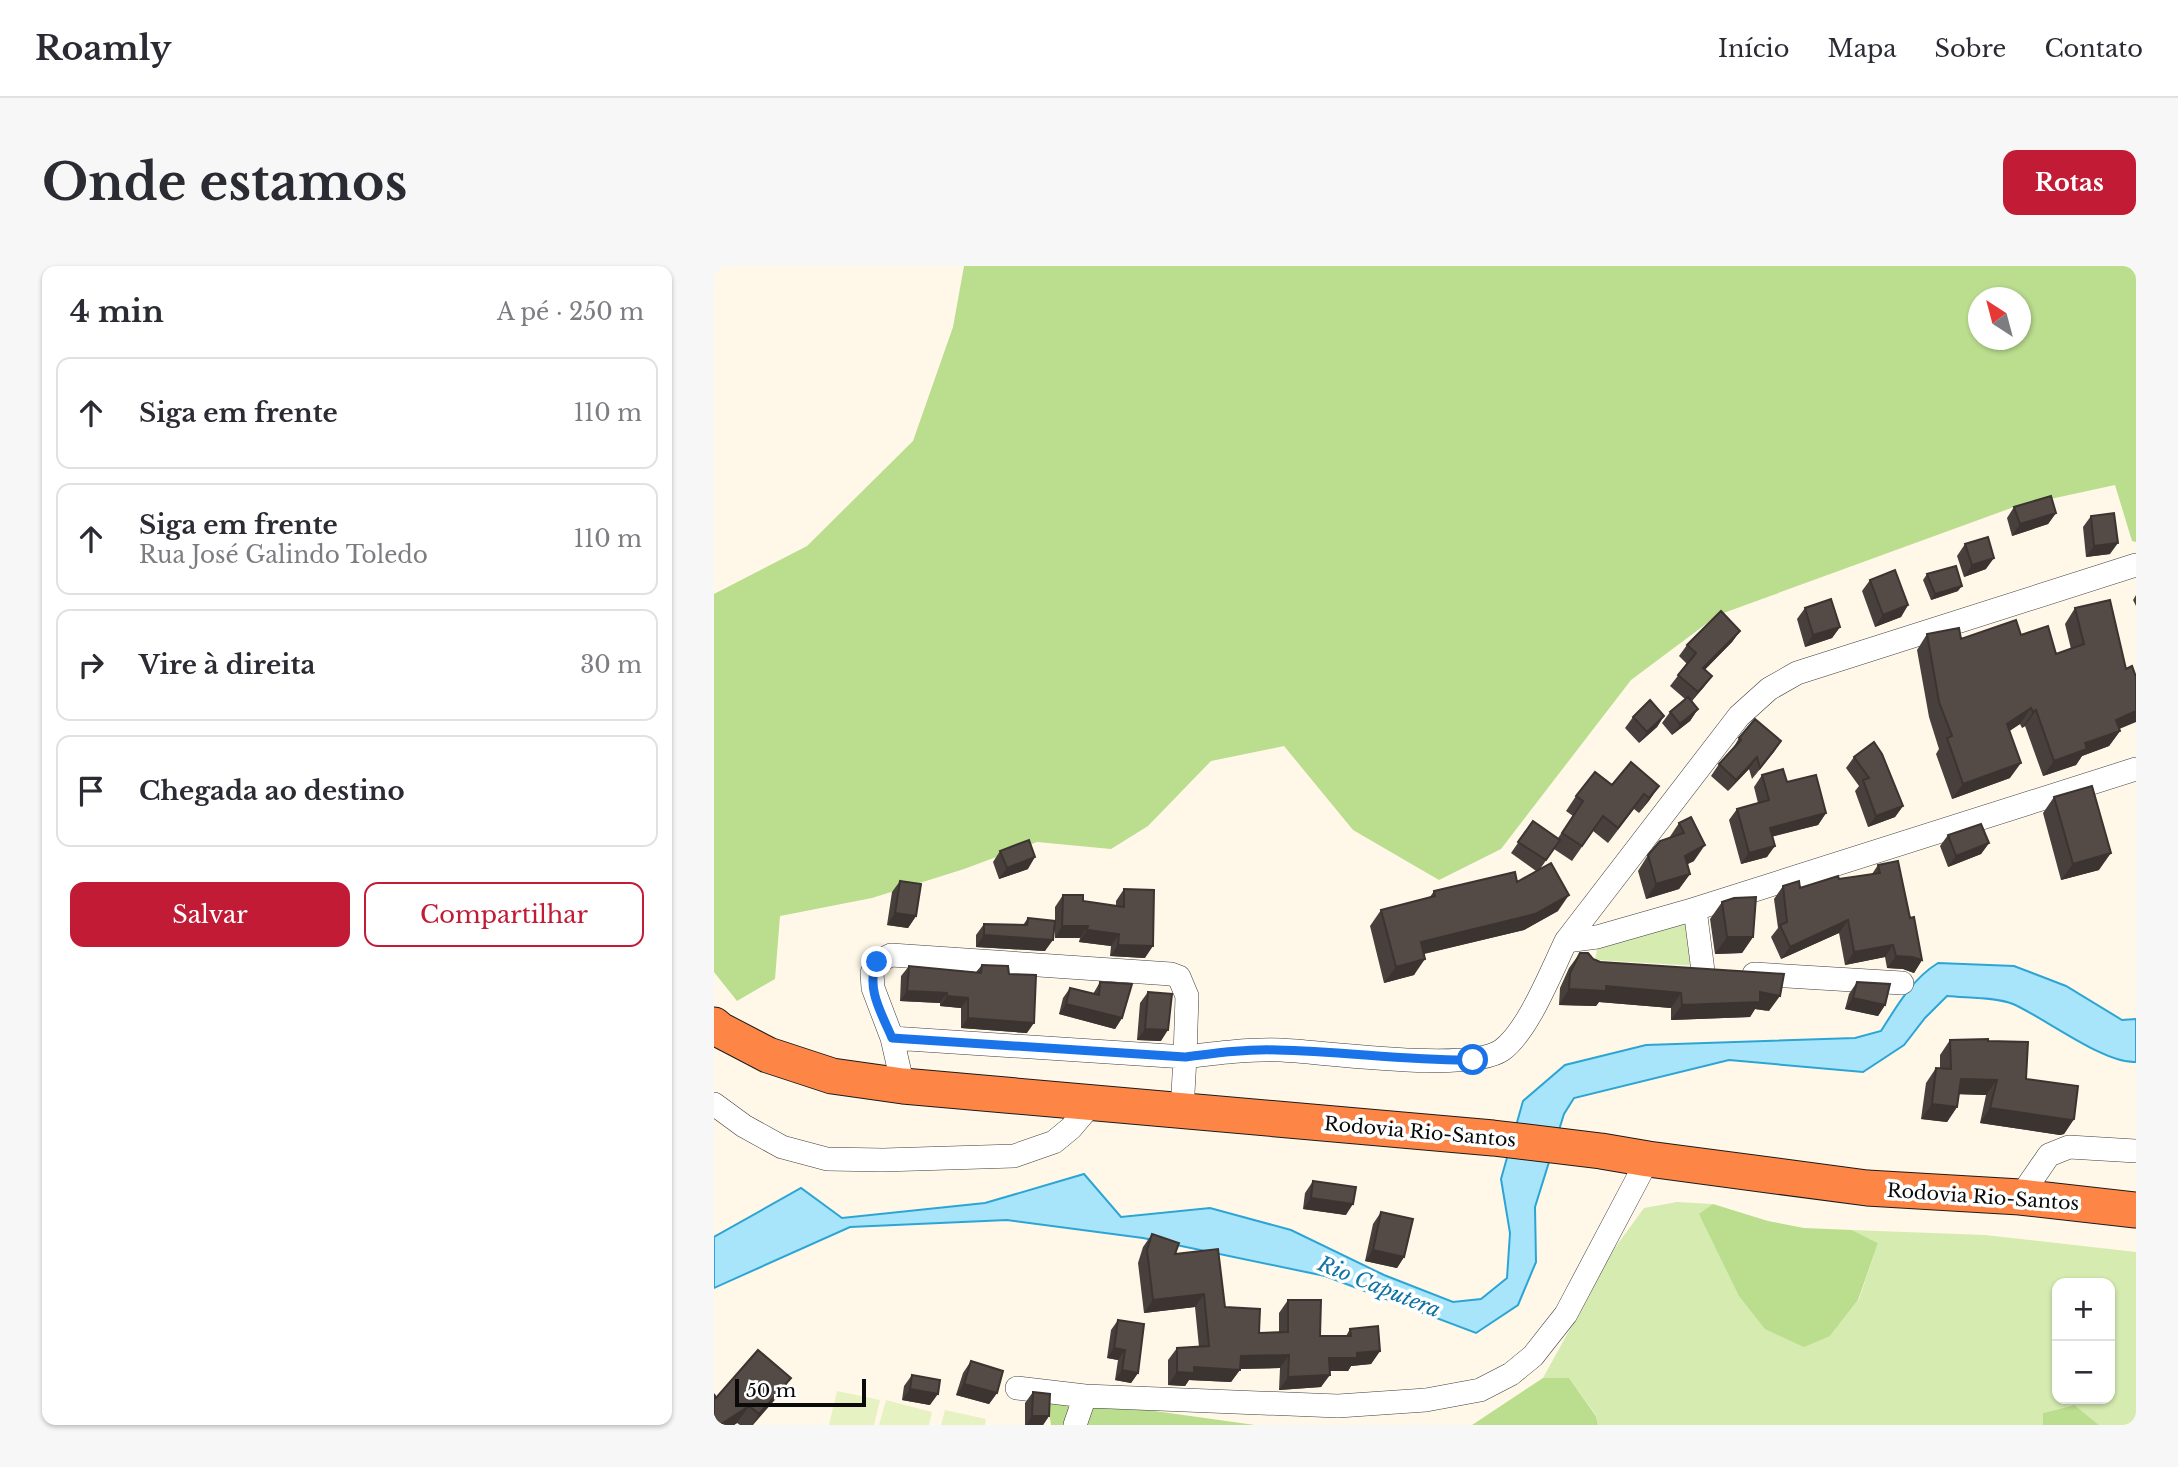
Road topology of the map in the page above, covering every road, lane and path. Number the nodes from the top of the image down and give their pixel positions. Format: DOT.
graph roads {
  1 [pos="2136,565"];
  2 [pos="2136,769"];
  3 [pos="1695,909"];
  4 [pos="1597,936"];
  5 [pos="1566,941"];
  6 [pos="1590,963"];
  7 [pos="1678,969"];
  8 [pos="1703,971"];
  9 [pos="1902,983"];
  10 [pos="714,1025"];
  11 [pos="892,1038"];
  12 [pos="1185,1057"];
  13 [pos="903,1086"];
  14 [pos="1093,1102"];
  15 [pos="714,1104"];
  16 [pos="1182,1111"];
  17 [pos="2136,1151"];
  18 [pos="1648,1159"];
  19 [pos="2020,1197"];
  20 [pos="2136,1210"];
  21 [pos="1017,1388"];
  22 [pos="1085,1396"];
  23 [pos="1075,1425"];
  1 -- 5 [label="street"];
  2 -- 3 [label="street"];
  3 -- 4 [label="street"];
  3 -- 8 [label="street"];
  4 -- 5 [label="street"];
  4 -- 6 [label="street"];
  5 -- 12 [label="street"];
  7 -- 8 [label="street"];
  8 -- 9 [label="street"];
  10 -- 13 [label="highway, Rodovia Rio-Santos"];
  11 -- 12 [label="street"];
  11 -- 12 [label="street"];
  11 -- 13 [label="street"];
  12 -- 16 [label="street"];
  13 -- 14 [label="highway, Rodovia Rio-Santos"];
  14 -- 15 [label="street"];
  14 -- 16 [label="highway, Rodovia Rio-Santos"];
  16 -- 18 [label="highway, Rodovia Rio-Santos"];
  17 -- 19 [label="street"];
  18 -- 19 [label="highway, Rodovia Rio-Santos"];
  18 -- 22 [label="street"];
  19 -- 20 [label="highway, Rodovia Rio-Santos"];
  21 -- 22 [label="street"];
  22 -- 23 [label="street"];
}
